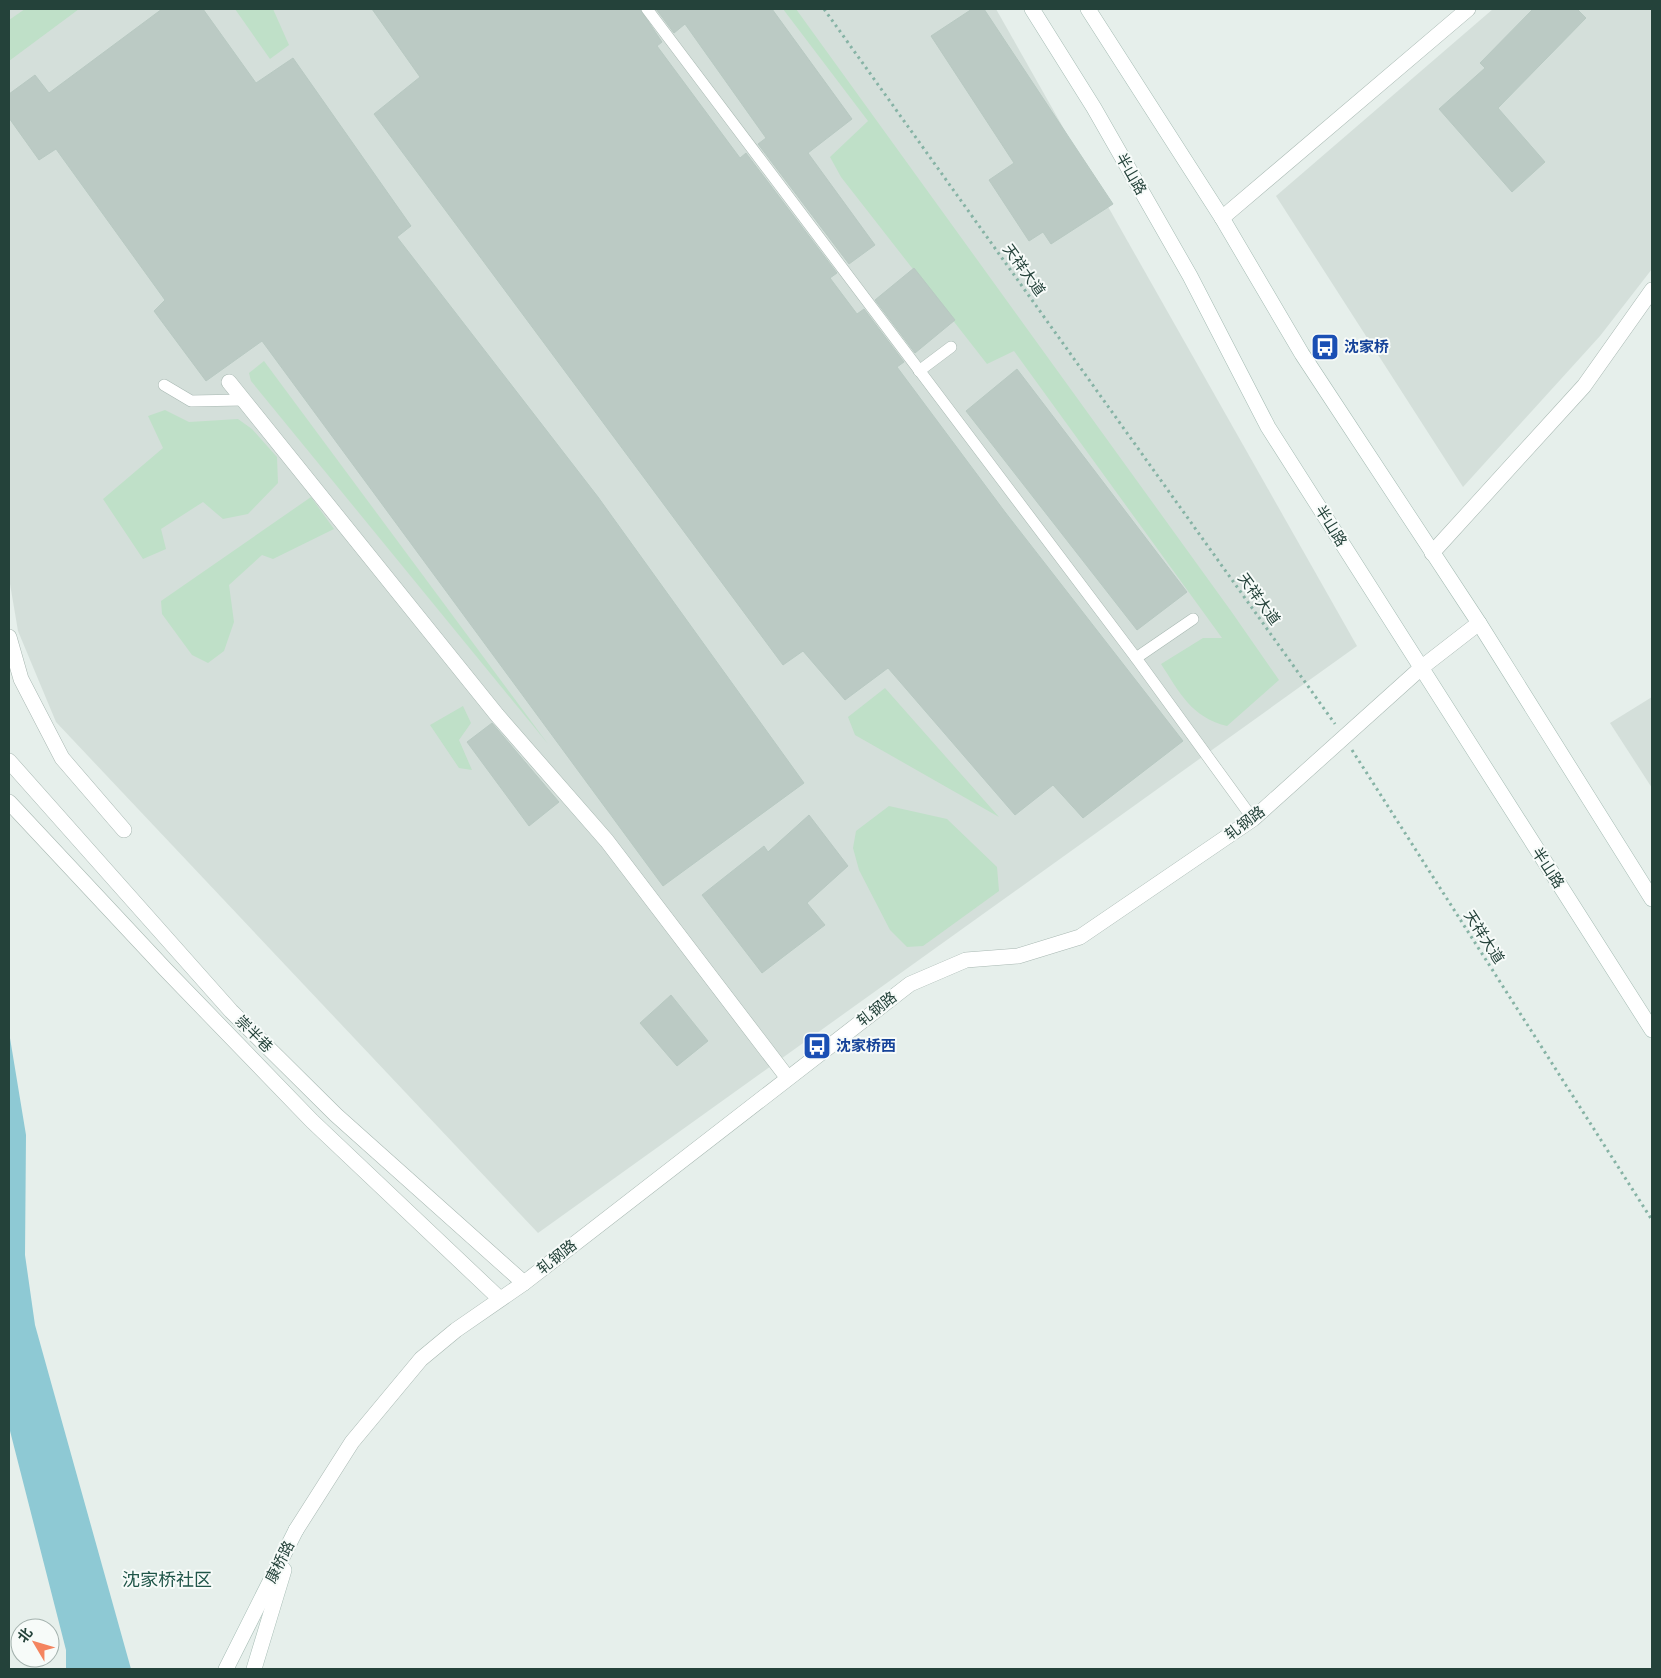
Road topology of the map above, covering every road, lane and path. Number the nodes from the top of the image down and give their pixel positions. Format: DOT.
graph roads {
  1 [pos="647,9"];
  2 [pos="824,9"];
  3 [pos="1032,9"];
  4 [pos="1088,9"];
  5 [pos="1468,9"];
  6 [pos="1222,218"];
  7 [pos="1652,290"];
  8 [pos="952,347"];
  9 [pos="919,371"];
  10 [pos="229,382"];
  11 [pos="164,385"];
  12 [pos="242,400"];
  13 [pos="1432,553"];
  14 [pos="1193,619"];
  15 [pos="1479,623"];
  16 [pos="9,637"];
  17 [pos="1136,658"];
  18 [pos="1421,668"];
  19 [pos="1345,738"];
  20 [pos="10,762"];
  21 [pos="9,802"];
  22 [pos="1253,819"];
  23 [pos="124,830"];
  24 [pos="1652,899"];
  25 [pos="1652,1030"];
  26 [pos="786,1077"];
  27 [pos="1652,1220"];
  28 [pos="524,1283"];
  29 [pos="500,1299"];
  30 [pos="296,1530"];
  31 [pos="226,1669"];
  32 [pos="254,1669"];
  1 -- 9 [label="lane"];
  2 -- 19 [label="path, 天祥大道"];
  3 -- 18 [label="street, 半山路"];
  4 -- 6 [label="street"];
  5 -- 6 [label="street"];
  6 -- 13 [label="street"];
  7 -- 13 [label="street"];
  8 -- 9 [label="lane"];
  9 -- 17 [label="lane"];
  10 -- 12 [label="street"];
  11 -- 12 [label="lane"];
  12 -- 26 [label="street"];
  13 -- 15 [label="street"];
  14 -- 17 [label="lane"];
  15 -- 18 [label="street, 轧钢路"];
  15 -- 24 [label="street"];
  16 -- 23 [label="street"];
  17 -- 22 [label="lane"];
  18 -- 19 [label="street, 轧钢路"];
  18 -- 25 [label="street, 半山路"];
  19 -- 22 [label="street, 轧钢路"];
  19 -- 27 [label="path, 天祥大道"];
  20 -- 28 [label="street, 崇半巷"];
  21 -- 29 [label="street, 崇半巷"];
  22 -- 26 [label="street, 轧钢路"];
  26 -- 28 [label="street, 轧钢路"];
  28 -- 29 [label="street, 轧钢路"];
  29 -- 30 [label="street, 轧钢路"];
  30 -- 31 [label="street, 康桥路"];
  30 -- 32 [label="street, 康桥路"];
}
